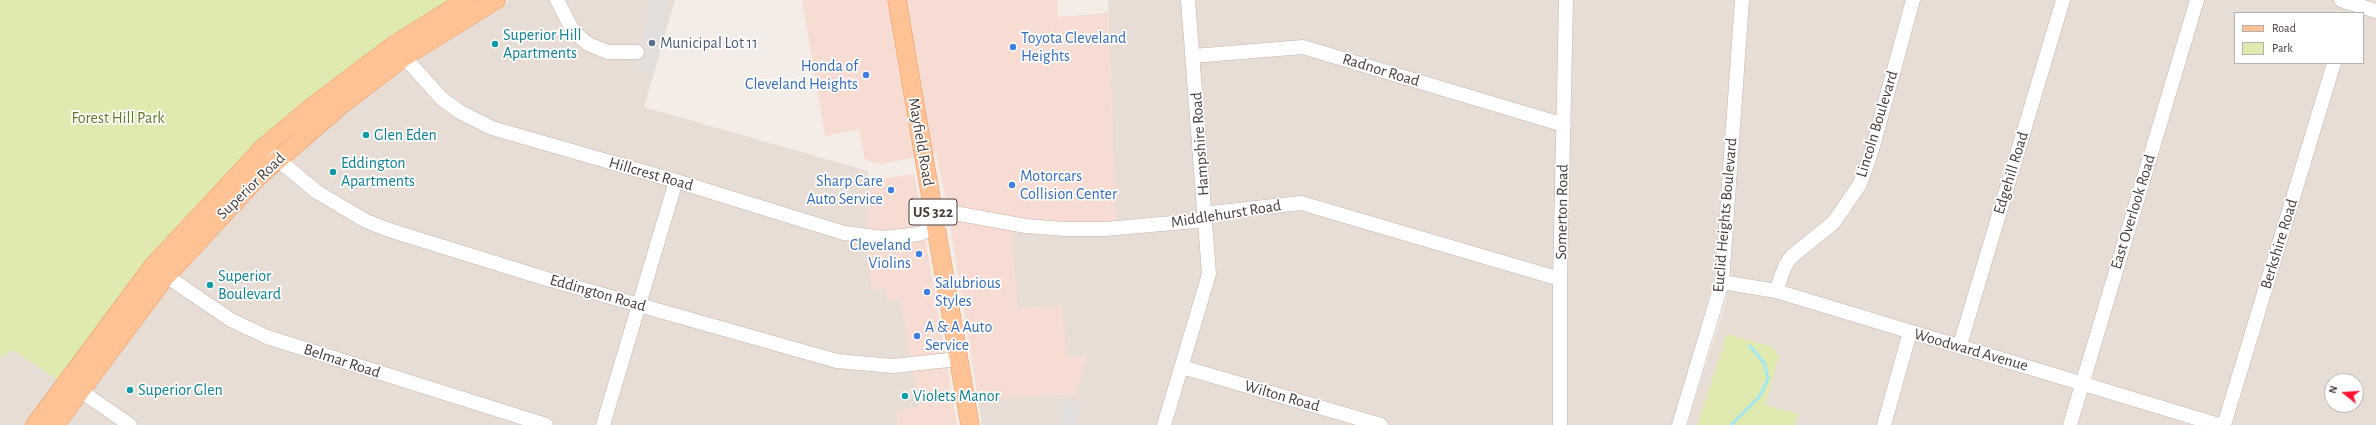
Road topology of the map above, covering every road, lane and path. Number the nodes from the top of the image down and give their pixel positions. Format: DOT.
graph roads {
  1 [pos="466,0"];
  2 [pos="496,0"];
  3 [pos="557,0"];
  4 [pos="897,0"];
  5 [pos="1188,0"];
  6 [pos="1566,0"];
  7 [pos="1742,0"];
  8 [pos="1913,0"];
  9 [pos="2063,0"];
  10 [pos="2197,0"];
  11 [pos="2349,4"];
  12 [pos="2376,11"];
  13 [pos="399,51"];
  14 [pos="637,52"];
  15 [pos="1193,56"];
  16 [pos="2334,64"];
  17 [pos="1564,125"];
  18 [pos="271,153"];
  19 [pos="676,181"];
  20 [pos="1205,216"];
  21 [pos="936,227"];
  22 [pos="159,271"];
  23 [pos="1560,279"];
  24 [pos="1722,282"];
  25 [pos="1776,291"];
  26 [pos="638,305"];
  27 [pos="1910,332"];
  28 [pos="1960,345"];
  29 [pos="958,359"];
  30 [pos="1182,367"];
  31 [pos="2082,383"];
  32 [pos="73,386"];
  33 [pos="35,425"];
  34 [pos="55,425"];
  35 [pos="130,425"];
  36 [pos="546,425"];
  37 [pos="603,425"];
  38 [pos="970,425"];
  39 [pos="1164,425"];
  40 [pos="1381,425"];
  41 [pos="1560,425"];
  42 [pos="1679,425"];
  43 [pos="1884,425"];
  44 [pos="2070,425"];
  45 [pos="2219,425"];
  46 [pos="2224,425"];
  1 -- 13 [label="main road, Superior Road"];
  2 -- 13 [label="main road, Superior Road"];
  3 -- 14 [label="street"];
  4 -- 21 [label="main road, Mayfield Road / US 322"];
  5 -- 15 [label="street, Hampshire Road"];
  6 -- 17 [label="street, Somerton Road"];
  7 -- 24 [label="street, Euclid Heights Boulevard"];
  8 -- 25 [label="street, Lincoln Boulevard"];
  9 -- 28 [label="street, Edgehill Road"];
  10 -- 31 [label="street, East Overlook Road"];
  11 -- 12 [label="street"];
  13 -- 18 [label="main road, Superior Road"];
  13 -- 19 [label="street, Hillcrest Road"];
  15 -- 17 [label="street, Radnor Road"];
  15 -- 20 [label="street, Hampshire Road"];
  16 -- 46 [label="street, Berkshire Road"];
  17 -- 23 [label="street, Somerton Road"];
  18 -- 22 [label="main road, Superior Road"];
  18 -- 26 [label="street, Eddington Road"];
  19 -- 21 [label="street, Hillcrest Road"];
  19 -- 26 [label="street"];
  20 -- 21 [label="street, Middlehurst Road"];
  20 -- 23 [label="street, Middlehurst Road"];
  20 -- 30 [label="street, Hampshire Road"];
  21 -- 29 [label="main road, Mayfield Road / US 322"];
  22 -- 32 [label="main road, Superior Road"];
  22 -- 36 [label="street, Belmar Road"];
  23 -- 41 [label="street, Somerton Road"];
  24 -- 25 [label="street, Woodward Avenue"];
  24 -- 42 [label="street, Euclid Heights Boulevard"];
  25 -- 27 [label="street, Woodward Avenue"];
  26 -- 29 [label="street, Eddington Road"];
  26 -- 37 [label="street"];
  27 -- 28 [label="street, Woodward Avenue"];
  27 -- 43 [label="street"];
  28 -- 31 [label="street, Woodward Avenue"];
  29 -- 38 [label="main road, Mayfield Road / US 322"];
  30 -- 39 [label="street, Hampshire Road"];
  30 -- 40 [label="street, Wilton Road"];
  31 -- 44 [label="street, East Overlook Road"];
  31 -- 45 [label="street, Woodward Avenue"];
  32 -- 33 [label="main road, Superior Road"];
  32 -- 34 [label="main road, Superior Road"];
  32 -- 35 [label="street"];
}
